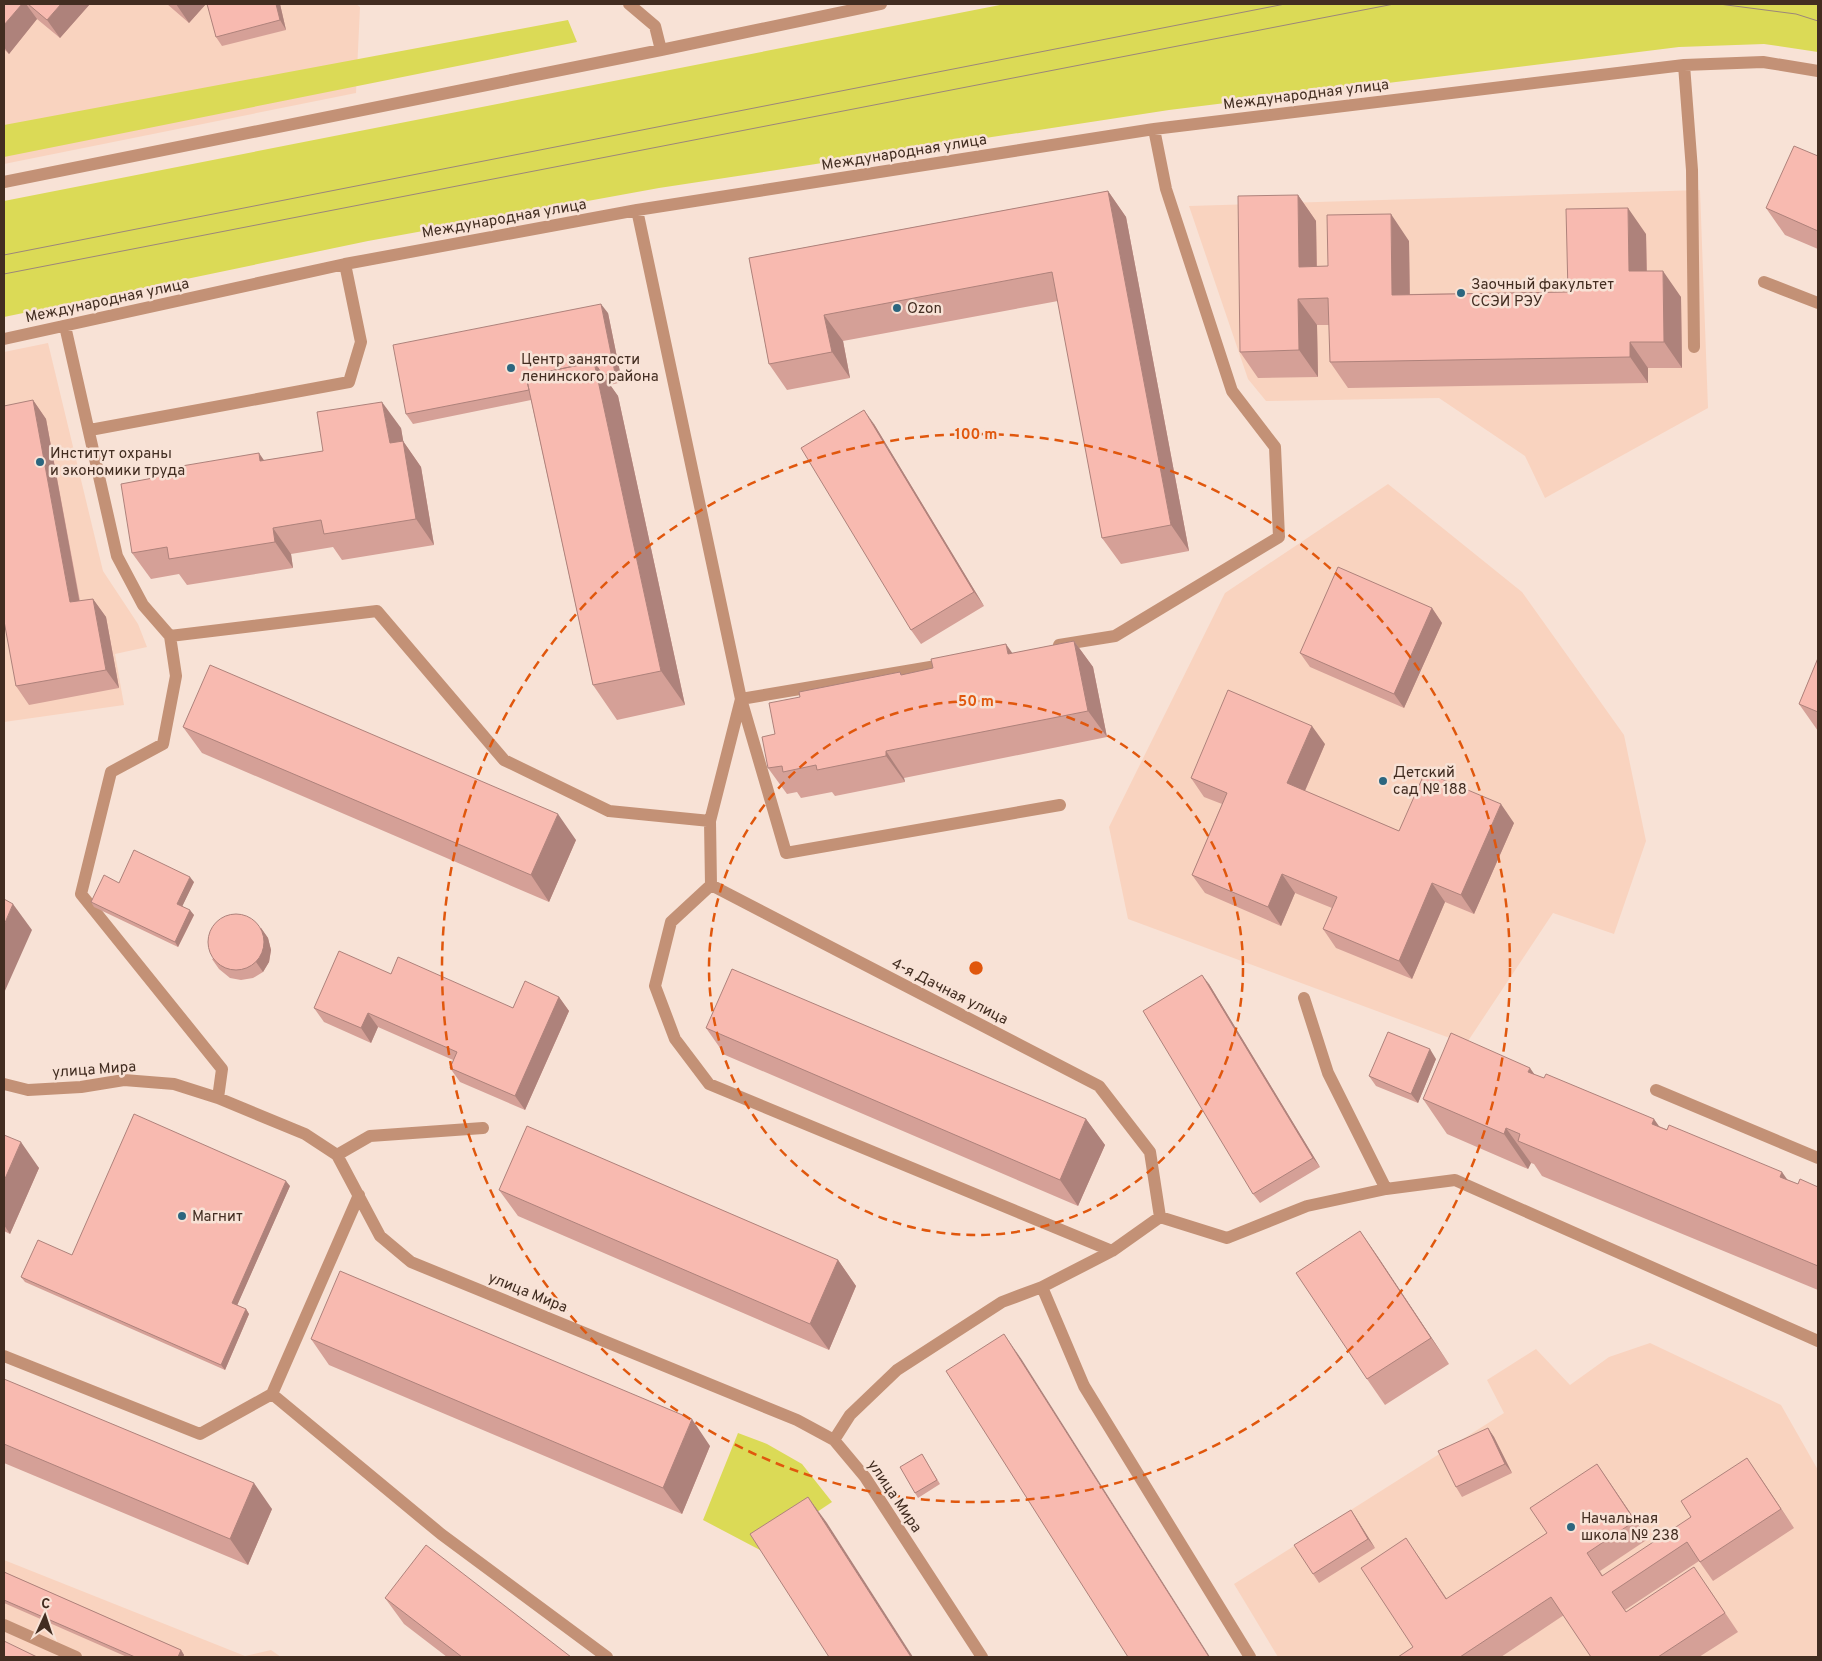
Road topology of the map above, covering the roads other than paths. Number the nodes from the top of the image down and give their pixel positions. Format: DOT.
graph roads {
  1 [pos="628,4"];
  2 [pos="881,4"];
  3 [pos="834,8"];
  4 [pos="661,50"];
  5 [pos="1684,65"];
  6 [pos="1818,72"];
  7 [pos="1154,129"];
  8 [pos="4,182"];
  9 [pos="637,210"];
  10 [pos="345,264"];
  11 [pos="1764,282"];
  12 [pos="1818,303"];
  13 [pos="65,326"];
  14 [pos="4,339"];
  15 [pos="1694,347"];
  16 [pos="90,430"];
  17 [pos="170,636"];
  18 [pos="1046,648"];
  19 [pos="958,662"];
  20 [pos="741,699"];
  21 [pos="1060,805"];
  22 [pos="710,822"];
  23 [pos="711,885"];
  24 [pos="1304,998"];
  25 [pos="4,1084"];
  26 [pos="1656,1090"];
  27 [pos="218,1098"];
  28 [pos="483,1128"];
  29 [pos="337,1155"];
  30 [pos="1818,1158"];
  31 [pos="1386,1189"];
  32 [pos="359,1195"];
  33 [pos="1160,1216"];
  34 [pos="1112,1252"];
  35 [pos="1042,1287"];
  36 [pos="1818,1341"];
  37 [pos="4,1356"];
  38 [pos="272,1394"];
  39 [pos="834,1440"];
  40 [pos="4,1625"];
  41 [pos="76,1657"];
  42 [pos="607,1657"];
  43 [pos="982,1657"];
  44 [pos="1250,1657"];
  1 -- 4 [label="street"];
  2 -- 3 [label="street"];
  3 -- 4 [label="street"];
  4 -- 8 [label="street"];
  5 -- 6 [label="street, Международная улица"];
  5 -- 7 [label="street, Международная улица"];
  5 -- 15 [label="street"];
  7 -- 9 [label="street, Международная улица"];
  7 -- 18 [label="street"];
  9 -- 10 [label="street, Международная улица"];
  9 -- 20 [label="street"];
  10 -- 13 [label="street, Международная улица"];
  10 -- 16 [label="street"];
  11 -- 12 [label="street"];
  13 -- 14 [label="street, Международная улица"];
  13 -- 16 [label="street"];
  16 -- 17 [label="street"];
  17 -- 22 [label="street"];
  17 -- 27 [label="street"];
  19 -- 20 [label="street"];
  20 -- 21 [label="street"];
  20 -- 22 [label="street"];
  22 -- 23 [label="street"];
  23 -- 33 [label="street, 4-я Дачная улица"];
  23 -- 34 [label="street"];
  24 -- 31 [label="street"];
  25 -- 27 [label="street, улица Мира"];
  26 -- 30 [label="street"];
  27 -- 29 [label="street, улица Мира"];
  28 -- 29 [label="street"];
  29 -- 32 [label="street, улица Мира"];
  31 -- 33 [label="street"];
  31 -- 36 [label="street"];
  32 -- 38 [label="street"];
  32 -- 39 [label="street, улица Мира"];
  33 -- 34 [label="street"];
  34 -- 35 [label="street"];
  35 -- 39 [label="street"];
  35 -- 44 [label="street"];
  37 -- 38 [label="street"];
  38 -- 42 [label="street"];
  39 -- 43 [label="street, улица Мира"];
  40 -- 41 [label="street"];
}
